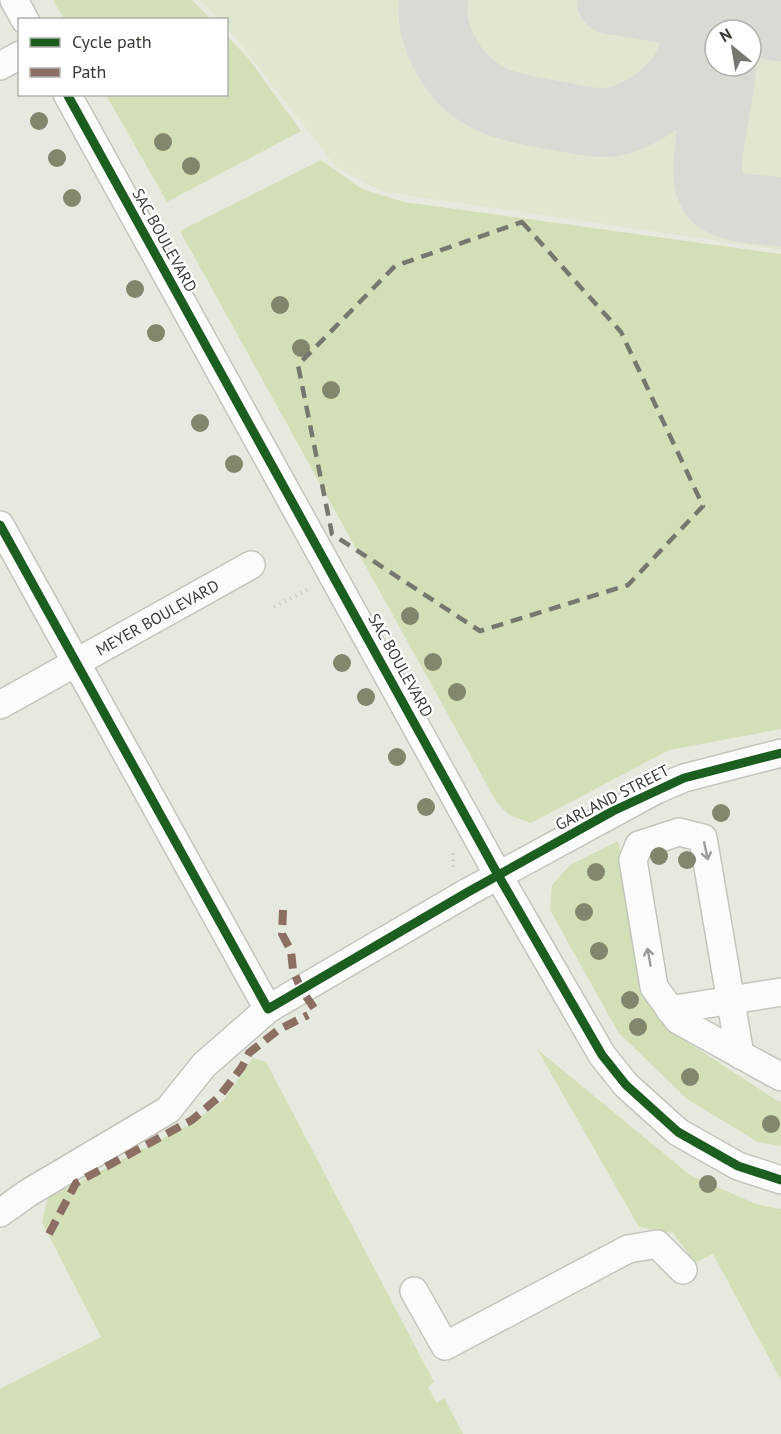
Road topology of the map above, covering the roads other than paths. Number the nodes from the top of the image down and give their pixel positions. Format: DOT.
graph roads {
  1 [pos="14,0"];
  2 [pos="24,18"];
  3 [pos="18,56"];
  4 [pos="0,66"];
  5 [pos="68,96"];
  6 [pos="0,525"];
  7 [pos="251,566"];
  8 [pos="76,661"];
  9 [pos="0,705"];
  10 [pos="781,753"];
  11 [pos="498,875"];
  12 [pos="781,992"];
  13 [pos="731,1000"];
  14 [pos="268,1009"];
  15 [pos="670,1010"];
  16 [pos="740,1055"];
  17 [pos="781,1077"];
  18 [pos="781,1180"];
  19 [pos="0,1213"];
  20 [pos="683,1270"];
  21 [pos="414,1290"];
  1 -- 2 [label="street"];
  3 -- 4 [label="street"];
  5 -- 11 [label="street, SAC BOULEVARD"];
  6 -- 8 [label="street"];
  7 -- 8 [label="street, MEYER BOULEVARD"];
  8 -- 9 [label="street, MEYER BOULEVARD"];
  8 -- 14 [label="street"];
  10 -- 11 [label="street, GARLAND STREET"];
  11 -- 14 [label="street, GARLAND STREET"];
  11 -- 18 [label="street, SAC BOULEVARD"];
  12 -- 13 [label="street"];
  13 -- 15 [label="street"];
  15 -- 13 [label="street, one-way"];
  13 -- 16 [label="street"];
  14 -- 19 [label="street, GARLAND STREET"];
  15 -- 16 [label="street"];
  16 -- 17 [label="street"];
  20 -- 21 [label="street"];
}
